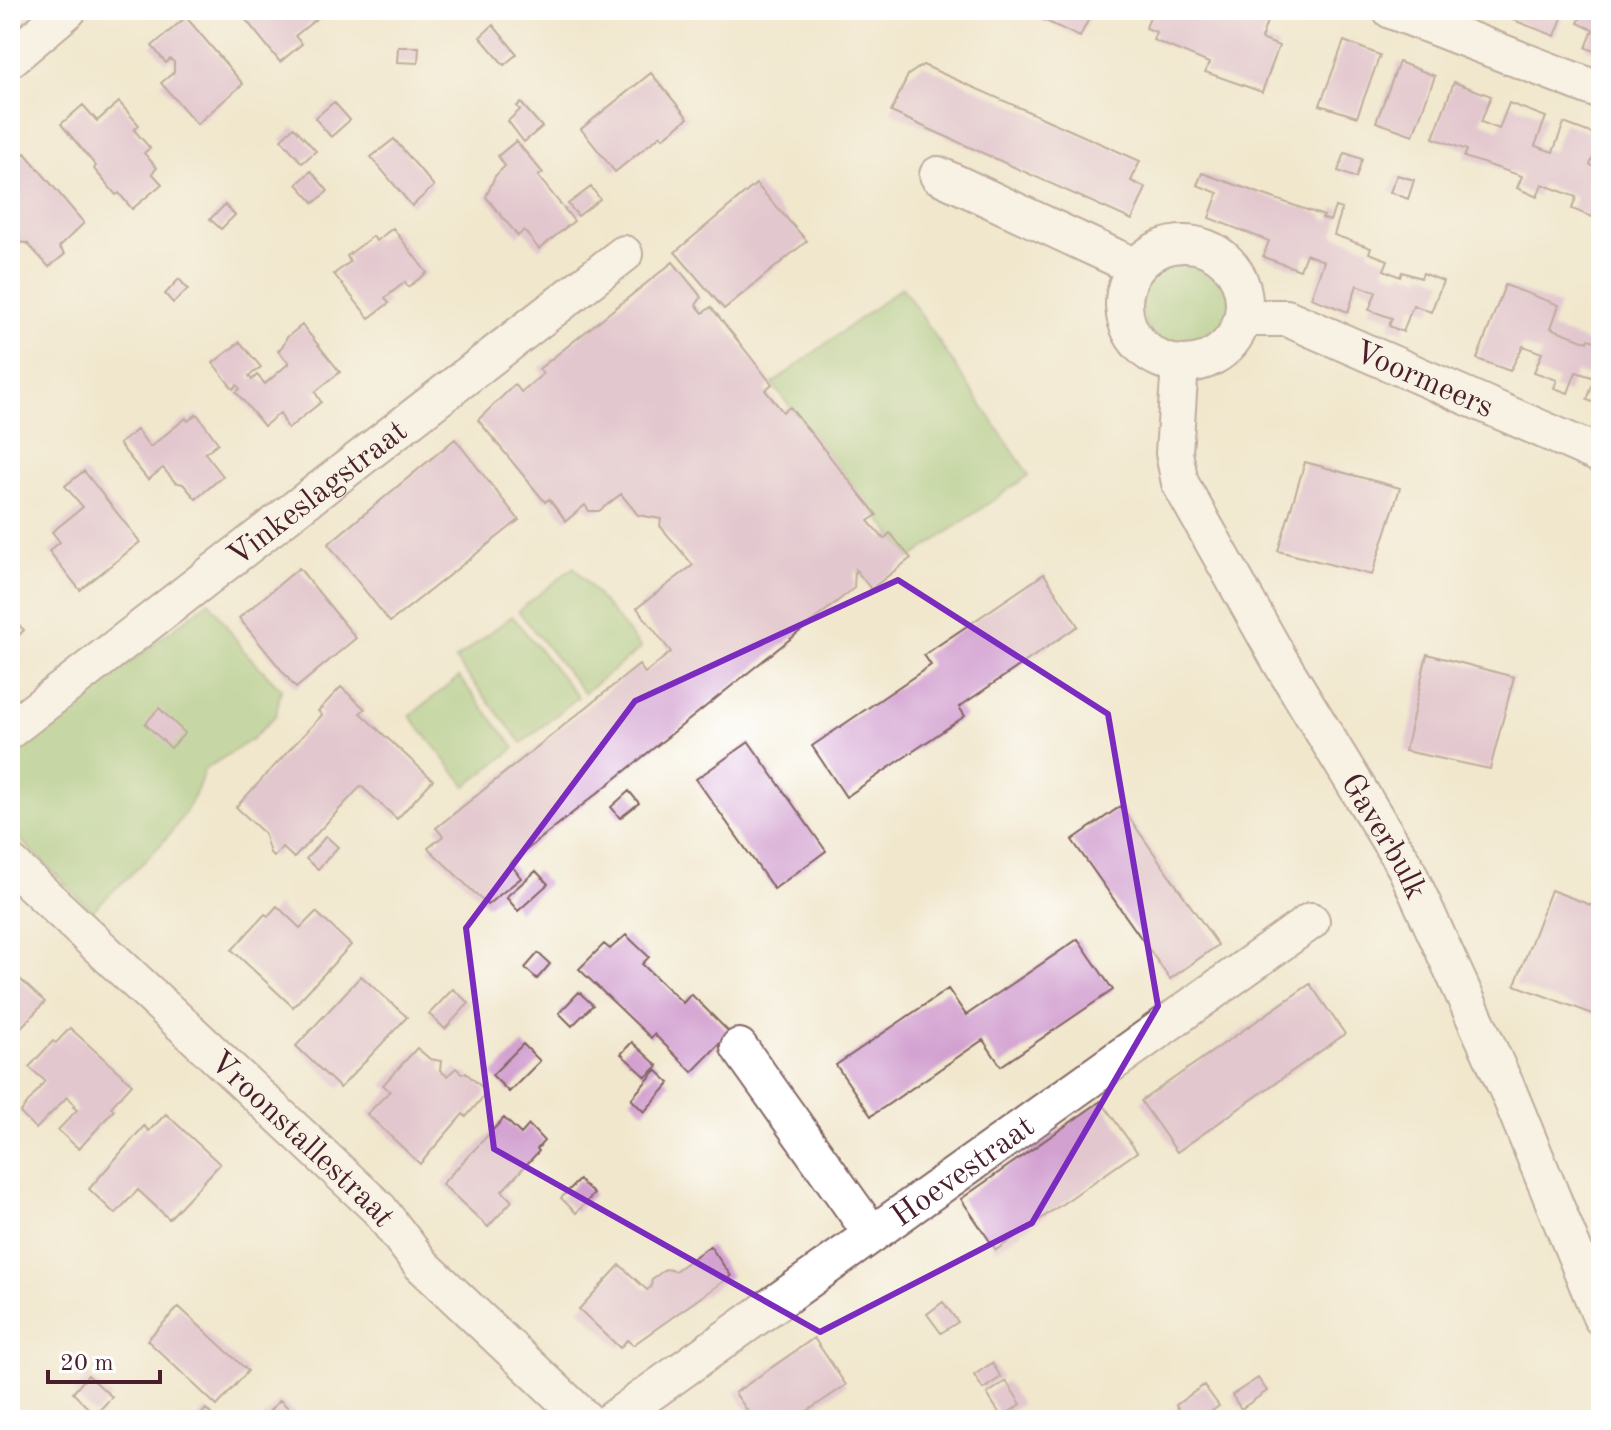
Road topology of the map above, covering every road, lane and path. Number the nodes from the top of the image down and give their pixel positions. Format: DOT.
graph roads {
  1 [pos="68,10"];
  2 [pos="1391,10"];
  3 [pos="10,59"];
  4 [pos="1601,91"];
  5 [pos="938,175"];
  6 [pos="624,254"];
  7 [pos="1136,267"];
  8 [pos="1243,318"];
  9 [pos="1180,364"];
  10 [pos="1601,455"];
  11 [pos="10,730"];
  12 [pos="10,863"];
  13 [pos="1311,921"];
  14 [pos="739,1047"];
  15 [pos="872,1234"];
  16 [pos="1601,1317"];
  17 [pos="586,1420"];
  18 [pos="612,1420"];
  1 -- 3 [label="street"];
  2 -- 4 [label="street"];
  5 -- 7 [label="street"];
  6 -- 11 [label="street, Vinkeslagstraat"];
  7 -- 8 [label="street"];
  7 -- 9 [label="street"];
  8 -- 9 [label="street"];
  8 -- 10 [label="street, Voormeers"];
  9 -- 16 [label="street, Gaverbulk"];
  12 -- 17 [label="street, Vroonstallestraat"];
  13 -- 15 [label="street, Hoevestraat"];
  14 -- 15 [label="street"];
  15 -- 18 [label="street, Hoevestraat"];
}
